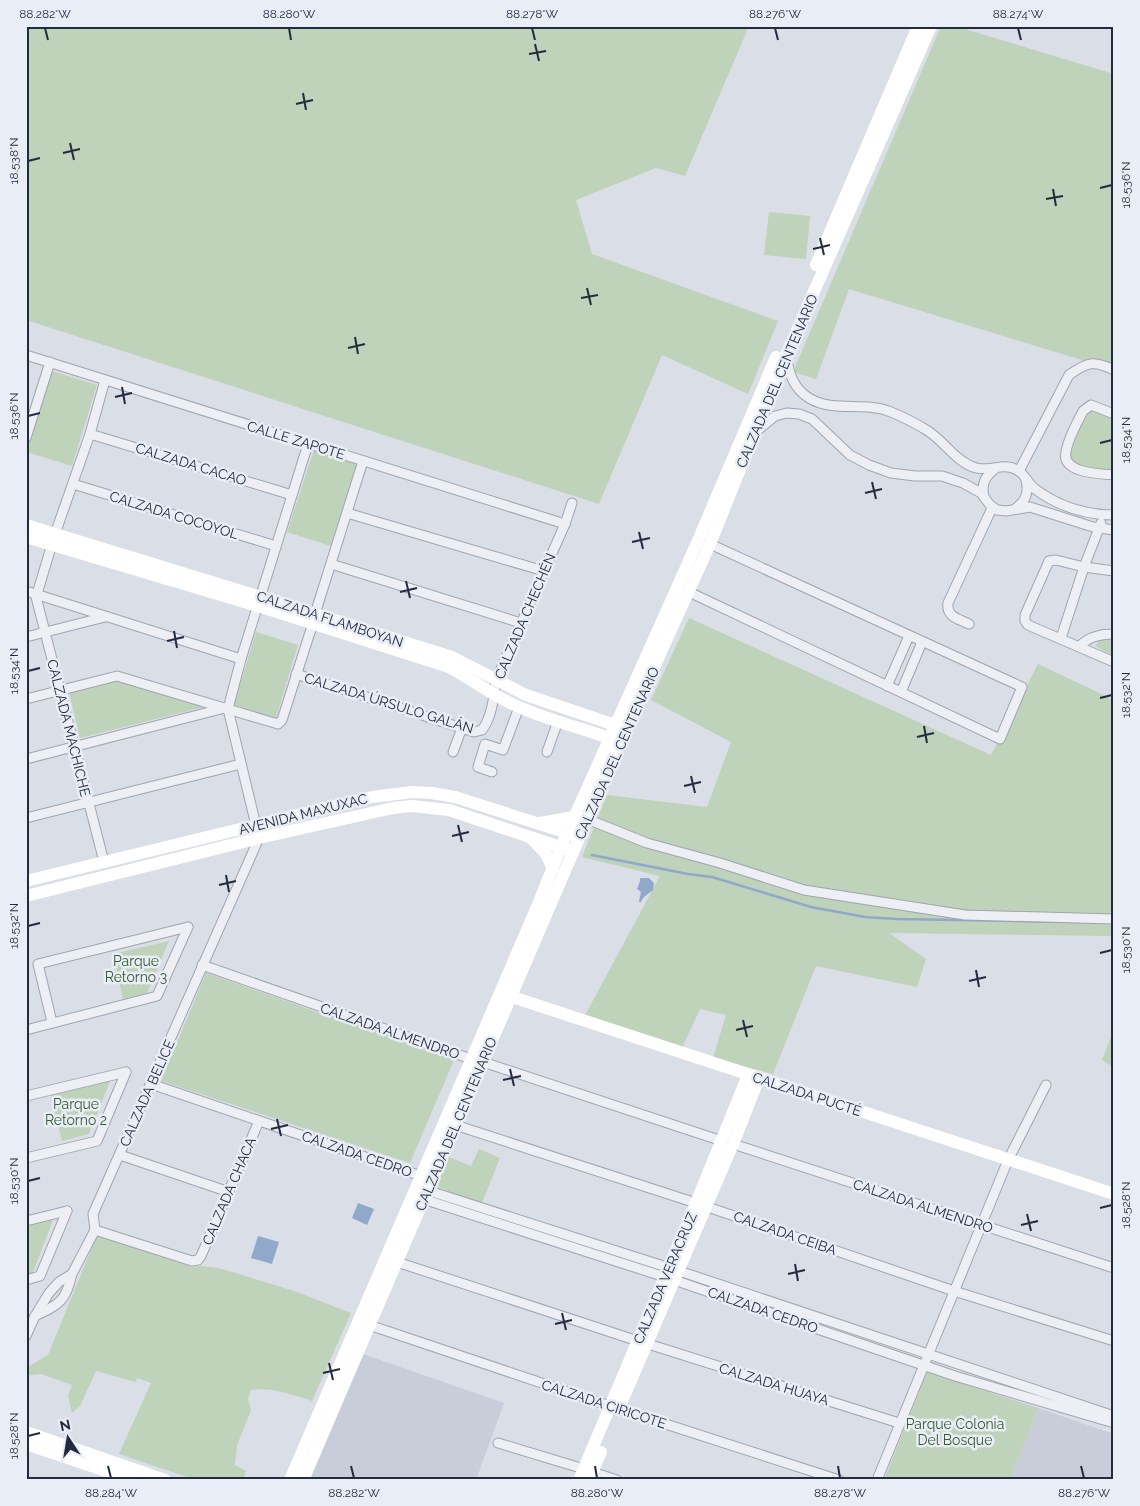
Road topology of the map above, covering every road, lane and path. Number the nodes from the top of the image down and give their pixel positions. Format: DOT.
graph roads {
  1 [pos="918,26"];
  2 [pos="931,26"];
  3 [pos="791,332"];
  4 [pos="26,355"];
  5 [pos="786,355"];
  6 [pos="50,362"];
  7 [pos="1114,370"];
  8 [pos="106,380"];
  9 [pos="30,413"];
  10 [pos="1114,414"];
  11 [pos="755,432"];
  12 [pos="90,434"];
  13 [pos="26,438"];
  14 [pos="308,444"];
  15 [pos="363,461"];
  16 [pos="996,468"];
  17 [pos="1019,471"];
  18 [pos="1114,475"];
  19 [pos="1026,479"];
  20 [pos="73,484"];
  21 [pos="292,495"];
  22 [pos="984,498"];
  23 [pos="572,503"];
  24 [pos="992,508"];
  25 [pos="1015,509"];
  26 [pos="348,513"];
  27 [pos="1104,515"];
  28 [pos="1114,515"];
  29 [pos="565,524"];
  30 [pos="26,525"];
  31 [pos="1100,528"];
  32 [pos="1114,530"];
  33 [pos="26,536"];
  34 [pos="53,539"];
  35 [pos="710,544"];
  36 [pos="276,546"];
  37 [pos="331,564"];
  38 [pos="1084,566"];
  39 [pos="544,571"];
  40 [pos="1114,571"];
  41 [pos="33,592"];
  42 [pos="689,592"];
  43 [pos="259,601"];
  44 [pos="105,617"];
  45 [pos="314,619"];
  46 [pos="521,623"];
  47 [pos="969,624"];
  48 [pos="45,632"];
  49 [pos="1114,634"];
  50 [pos="909,636"];
  51 [pos="26,637"];
  52 [pos="1061,638"];
  53 [pos="922,642"];
  54 [pos="1080,646"];
  55 [pos="241,659"];
  56 [pos="1114,662"];
  57 [pos="296,674"];
  58 [pos="496,680"];
  59 [pos="887,686"];
  60 [pos="60,690"];
  61 [pos="901,692"];
  62 [pos="494,695"];
  63 [pos="26,699"];
  64 [pos="518,707"];
  65 [pos="226,709"];
  66 [pos="558,721"];
  67 [pos="621,727"];
  68 [pos="462,728"];
  69 [pos="482,730"];
  70 [pos="615,740"];
  71 [pos="74,747"];
  72 [pos="453,752"];
  73 [pos="547,752"];
  74 [pos="26,759"];
  75 [pos="241,764"];
  76 [pos="492,772"];
  77 [pos="88,803"];
  78 [pos="478,805"];
  79 [pos="26,818"];
  80 [pos="474,818"];
  81 [pos="581,818"];
  82 [pos="533,823"];
  83 [pos="256,825"];
  84 [pos="528,835"];
  85 [pos="574,835"];
  86 [pos="259,838"];
  87 [pos="567,849"];
  88 [pos="104,862"];
  89 [pos="552,868"];
  90 [pos="26,881"];
  91 [pos="26,896"];
  92 [pos="1114,918"];
  93 [pos="202,965"];
  94 [pos="505,995"];
  95 [pos="52,1022"];
  96 [pos="26,1030"];
  97 [pos="477,1060"];
  98 [pos="754,1076"];
  99 [pos="151,1084"];
  100 [pos="1046,1085"];
  101 [pos="26,1096"];
  102 [pos="259,1121"];
  103 [pos="456,1125"];
  104 [pos="727,1143"];
  105 [pos="120,1155"];
  106 [pos="26,1158"];
  107 [pos="1008,1160"];
  108 [pos="420,1189"];
  109 [pos="229,1192"];
  110 [pos="1114,1194"];
  111 [pos="701,1205"];
  112 [pos="26,1221"];
  113 [pos="981,1225"];
  114 [pos="95,1230"];
  115 [pos="397,1262"];
  116 [pos="1114,1268"];
  117 [pos="72,1274"];
  118 [pos="672,1274"];
  119 [pos="26,1280"];
  120 [pos="954,1291"];
  121 [pos="35,1316"];
  122 [pos="369,1325"];
  123 [pos="26,1336"];
  124 [pos="643,1342"];
  125 [pos="1114,1342"];
  126 [pos="928,1355"];
  127 [pos="924,1365"];
  128 [pos="615,1408"];
  129 [pos="1114,1416"];
  130 [pos="899,1423"];
  131 [pos="1114,1423"];
  132 [pos="26,1432"];
  133 [pos="498,1443"];
  134 [pos="26,1444"];
  135 [pos="586,1475"];
  136 [pos="132,1480"];
  137 [pos="165,1480"];
  138 [pos="290,1480"];
  139 [pos="303,1480"];
  140 [pos="617,1480"];
  141 [pos="839,1480"];
  142 [pos="876,1480"];
  1 -- 3 [label="main road, CALZADA DEL CENTENARIO"];
  2 -- 3 [label="main road, CALZADA DEL CENTENARIO"];
  3 -- 5 [label="main road, CALZADA DEL CENTENARIO"];
  3 -- 67 [label="main road, CALZADA DEL CENTENARIO"];
  4 -- 6 [label="street, CALLE ZAPOTE"];
  5 -- 11 [label="main road, CALZADA DEL CENTENARIO"];
  5 -- 16 [label="street"];
  6 -- 8 [label="street, CALLE ZAPOTE"];
  6 -- 9 [label="street"];
  7 -- 17 [label="street"];
  8 -- 12 [label="street"];
  8 -- 14 [label="street, CALLE ZAPOTE"];
  9 -- 13 [label="street"];
  10 -- 18 [label="street"];
  11 -- 22 [label="street"];
  11 -- 35 [label="main road, CALZADA DEL CENTENARIO"];
  12 -- 20 [label="street"];
  12 -- 21 [label="street, CALZADA CACAO"];
  14 -- 15 [label="street, CALLE ZAPOTE"];
  14 -- 21 [label="street"];
  15 -- 26 [label="street"];
  15 -- 29 [label="street, CALLE ZAPOTE"];
  16 -- 17 [label="street"];
  16 -- 22 [label="street"];
  17 -- 19 [label="street"];
  19 -- 25 [label="street"];
  19 -- 27 [label="street"];
  20 -- 34 [label="street"];
  20 -- 36 [label="street, CALZADA COCOYOL"];
  21 -- 36 [label="street"];
  22 -- 24 [label="street"];
  23 -- 29 [label="street, CALZADA CHECHÉN"];
  24 -- 25 [label="street"];
  24 -- 47 [label="street"];
  25 -- 31 [label="street"];
  26 -- 37 [label="street"];
  26 -- 39 [label="street"];
  27 -- 28 [label="street"];
  27 -- 31 [label="street"];
  29 -- 39 [label="street, CALZADA CHECHÉN"];
  30 -- 34 [label="main road, CALZADA FLAMBOYAN"];
  31 -- 32 [label="street"];
  31 -- 38 [label="street"];
  33 -- 34 [label="main road, CALZADA FLAMBOYAN"];
  34 -- 41 [label="street"];
  34 -- 43 [label="main road, CALZADA FLAMBOYAN"];
  35 -- 42 [label="main road, CALZADA DEL CENTENARIO"];
  35 -- 50 [label="street"];
  36 -- 43 [label="street"];
  37 -- 45 [label="street"];
  37 -- 46 [label="street"];
  38 -- 40 [label="street"];
  38 -- 52 [label="street"];
  38 -- 52 [label="street"];
  39 -- 46 [label="street, CALZADA CHECHÉN"];
  41 -- 44 [label="street"];
  41 -- 48 [label="street, CALZADA MACHICHE"];
  42 -- 59 [label="street"];
  42 -- 67 [label="main road, CALZADA DEL CENTENARIO"];
  43 -- 45 [label="main road, CALZADA FLAMBOYAN"];
  43 -- 55 [label="street"];
  44 -- 48 [label="street"];
  44 -- 55 [label="street"];
  45 -- 57 [label="street"];
  45 -- 58 [label="main road, CALZADA FLAMBOYAN"];
  45 -- 62 [label="main road, CALZADA FLAMBOYAN"];
  46 -- 58 [label="street, CALZADA CHECHÉN"];
  48 -- 51 [label="street"];
  48 -- 60 [label="street, CALZADA MACHICHE"];
  49 -- 54 [label="street"];
  50 -- 53 [label="street"];
  50 -- 59 [label="street"];
  52 -- 54 [label="street"];
  53 -- 61 [label="street"];
  53 -- 61 [label="street"];
  54 -- 56 [label="street"];
  55 -- 65 [label="street"];
  57 -- 65 [label="street"];
  57 -- 68 [label="street, CALZADA ÚRSULO GALÁN"];
  58 -- 62 [label="street, CALZADA CHECHÉN"];
  58 -- 67 [label="main road, CALZADA FLAMBOYAN"];
  59 -- 61 [label="street"];
  60 -- 63 [label="street"];
  60 -- 65 [label="street"];
  60 -- 71 [label="street, CALZADA MACHICHE"];
  62 -- 64 [label="main road, CALZADA FLAMBOYAN"];
  62 -- 69 [label="street, CALZADA CHECHÉN"];
  64 -- 66 [label="main road, CALZADA FLAMBOYAN"];
  64 -- 76 [label="street"];
  65 -- 71 [label="street"];
  65 -- 75 [label="street"];
  66 -- 70 [label="main road, CALZADA FLAMBOYAN"];
  66 -- 73 [label="street"];
  67 -- 70 [label="main road, CALZADA DEL CENTENARIO"];
  68 -- 69 [label="street, CALZADA ÚRSULO GALÁN"];
  68 -- 72 [label="street"];
  70 -- 81 [label="main road, CALZADA DEL CENTENARIO"];
  71 -- 74 [label="street"];
  71 -- 77 [label="street, CALZADA MACHICHE"];
  75 -- 77 [label="street"];
  75 -- 83 [label="street"];
  77 -- 79 [label="street"];
  77 -- 88 [label="street, CALZADA MACHICHE"];
  78 -- 80 [label="main road"];
  78 -- 82 [label="main road, AVENIDA MAXUXAC"];
  78 -- 83 [label="main road, AVENIDA MAXUXAC"];
  80 -- 84 [label="main road, AVENIDA MAXUXAC"];
  80 -- 86 [label="main road, AVENIDA MAXUXAC"];
  81 -- 82 [label="main road"];
  81 -- 85 [label="main road, CALZADA DEL CENTENARIO"];
  81 -- 92 [label="street"];
  82 -- 85 [label="main road, AVENIDA MAXUXAC"];
  83 -- 86 [label="street"];
  83 -- 88 [label="main road, AVENIDA MAXUXAC"];
  84 -- 87 [label="main road, AVENIDA MAXUXAC"];
  84 -- 89 [label="main road"];
  85 -- 87 [label="main road, CALZADA DEL CENTENARIO"];
  86 -- 91 [label="main road, AVENIDA MAXUXAC"];
  86 -- 93 [label="street, CALZADA BELICE"];
  87 -- 89 [label="main road, CALZADA DEL CENTENARIO"];
  87 -- 94 [label="main road, CALZADA DEL CENTENARIO"];
  88 -- 90 [label="main road, AVENIDA MAXUXAC"];
  89 -- 94 [label="main road, CALZADA DEL CENTENARIO"];
  93 -- 97 [label="street, CALZADA ALMENDRO"];
  93 -- 99 [label="street, CALZADA BELICE"];
  94 -- 97 [label="main road, CALZADA DEL CENTENARIO"];
  94 -- 98 [label="main road, CALZADA PUCTÉ"];
  95 -- 95 [label="street"];
  95 -- 96 [label="street"];
  97 -- 103 [label="main road, CALZADA DEL CENTENARIO"];
  97 -- 104 [label="street, CALZADA ALMENDRO"];
  97 -- 108 [label="main road, CALZADA DEL CENTENARIO"];
  98 -- 104 [label="main road, CALZADA VERACRUZ"];
  98 -- 107 [label="main road, CALZADA PUCTÉ"];
  99 -- 102 [label="street, CALZADA CEDRO"];
  99 -- 105 [label="street, CALZADA BELICE"];
  100 -- 107 [label="street"];
  101 -- 106 [label="street"];
  102 -- 108 [label="street, CALZADA CEDRO"];
  102 -- 109 [label="street, CALZADA CHACA"];
  103 -- 108 [label="main road, CALZADA DEL CENTENARIO"];
  103 -- 111 [label="street, CALZADA CEIBA"];
  104 -- 111 [label="main road, CALZADA VERACRUZ"];
  104 -- 113 [label="street, CALZADA ALMENDRO"];
  105 -- 109 [label="street"];
  105 -- 114 [label="street, CALZADA BELICE"];
  107 -- 110 [label="main road, CALZADA PUCTÉ"];
  107 -- 113 [label="street"];
  108 -- 115 [label="main road, CALZADA DEL CENTENARIO"];
  108 -- 118 [label="street, CALZADA CEDRO"];
  108 -- 138 [label="main road, CALZADA DEL CENTENARIO"];
  109 -- 114 [label="street, CALZADA CHACA"];
  111 -- 118 [label="main road, CALZADA VERACRUZ"];
  111 -- 120 [label="street, CALZADA CEIBA"];
  112 -- 119 [label="street"];
  113 -- 116 [label="street, CALZADA ALMENDRO"];
  113 -- 120 [label="street"];
  114 -- 117 [label="street, CALZADA BELICE"];
  115 -- 122 [label="main road, CALZADA DEL CENTENARIO"];
  115 -- 124 [label="street, CALZADA HUAYA"];
  117 -- 121 [label="street, CALZADA BELICE"];
  117 -- 121 [label="street"];
  118 -- 124 [label="main road, CALZADA VERACRUZ"];
  118 -- 126 [label="street, CALZADA CEDRO"];
  118 -- 127 [label="street, CALZADA CEDRO"];
  120 -- 125 [label="street, CALZADA CEIBA"];
  120 -- 126 [label="street"];
  121 -- 123 [label="street, CALZADA BELICE"];
  122 -- 128 [label="street, CALZADA CIRICOTE"];
  122 -- 139 [label="main road, CALZADA DEL CENTENARIO"];
  124 -- 128 [label="main road, CALZADA VERACRUZ"];
  124 -- 130 [label="street, CALZADA HUAYA"];
  126 -- 127 [label="street"];
  126 -- 129 [label="street, CALZADA CEDRO"];
  127 -- 130 [label="street"];
  127 -- 131 [label="street, CALZADA CEDRO"];
  128 -- 135 [label="main road, CALZADA VERACRUZ"];
  128 -- 141 [label="street, CALZADA CIRICOTE"];
  130 -- 142 [label="street"];
  132 -- 137 [label="main road"];
  133 -- 135 [label="street"];
  134 -- 136 [label="main road"];
  135 -- 140 [label="street"];
}
